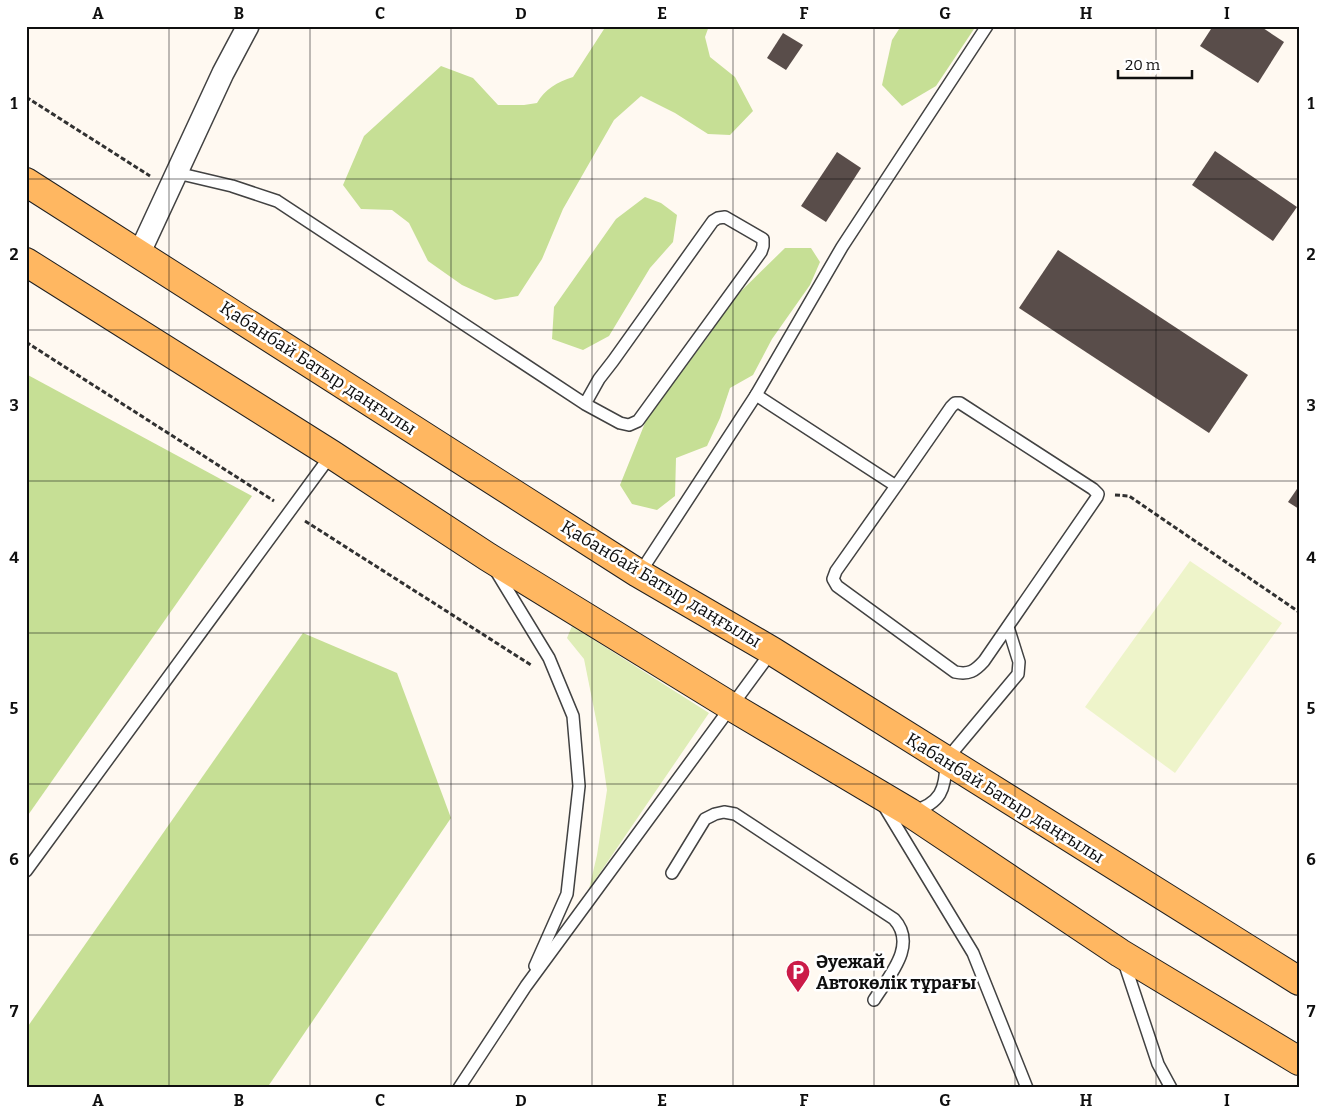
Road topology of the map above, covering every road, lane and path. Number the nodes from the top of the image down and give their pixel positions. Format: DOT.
graph roads {
  1 [pos="248,26"];
  2 [pos="987,26"];
  3 [pos="26,96"];
  4 [pos="173,180"];
  5 [pos="26,182"];
  6 [pos="139,254"];
  7 [pos="26,262"];
  8 [pos="756,395"];
  9 [pos="585,404"];
  10 [pos="331,454"];
  11 [pos="896,486"];
  12 [pos="1098,494"];
  13 [pos="488,557"];
  14 [pos="638,573"];
  15 [pos="1299,612"];
  16 [pos="1008,627"];
  17 [pos="772,651"];
  18 [pos="732,707"];
  19 [pos="946,760"];
  20 [pos="877,794"];
  21 [pos="909,812"];
  22 [pos="26,871"];
  23 [pos="672,873"];
  24 [pos="1120,953"];
  25 [pos="1299,981"];
  26 [pos="526,986"];
  27 [pos="874,1000"];
  28 [pos="1299,1060"];
  29 [pos="460,1088"];
  30 [pos="1028,1088"];
  31 [pos="1171,1088"];
  1 -- 4 [label="street"];
  2 -- 8 [label="lane"];
  3 -- 4 [label="path"];
  4 -- 6 [label="street"];
  4 -- 9 [label="lane"];
  5 -- 6 [label="main road, Қабанбай Батыр даңғылы"];
  6 -- 14 [label="main road, Қабанбай Батыр даңғылы"];
  7 -- 10 [label="main road"];
  8 -- 11 [label="lane"];
  8 -- 14 [label="lane"];
  9 -- 9 [label="lane"];
  10 -- 13 [label="main road"];
  10 -- 22 [label="lane"];
  11 -- 12 [label="lane"];
  11 -- 16 [label="lane"];
  12 -- 15 [label="path"];
  12 -- 16 [label="lane"];
  13 -- 18 [label="main road"];
  13 -- 26 [label="lane"];
  14 -- 17 [label="main road, Қабанбай Батыр даңғылы"];
  16 -- 19 [label="lane"];
  17 -- 18 [label="lane"];
  17 -- 19 [label="main road, Қабанбай Батыр даңғылы"];
  18 -- 20 [label="main road"];
  18 -- 26 [label="lane"];
  19 -- 21 [label="lane"];
  19 -- 25 [label="main road, Қабанбай Батыр даңғылы"];
  20 -- 21 [label="main road"];
  20 -- 30 [label="lane"];
  21 -- 24 [label="main road"];
  23 -- 27 [label="lane"];
  24 -- 28 [label="main road"];
  24 -- 31 [label="lane"];
  26 -- 29 [label="lane"];
}
